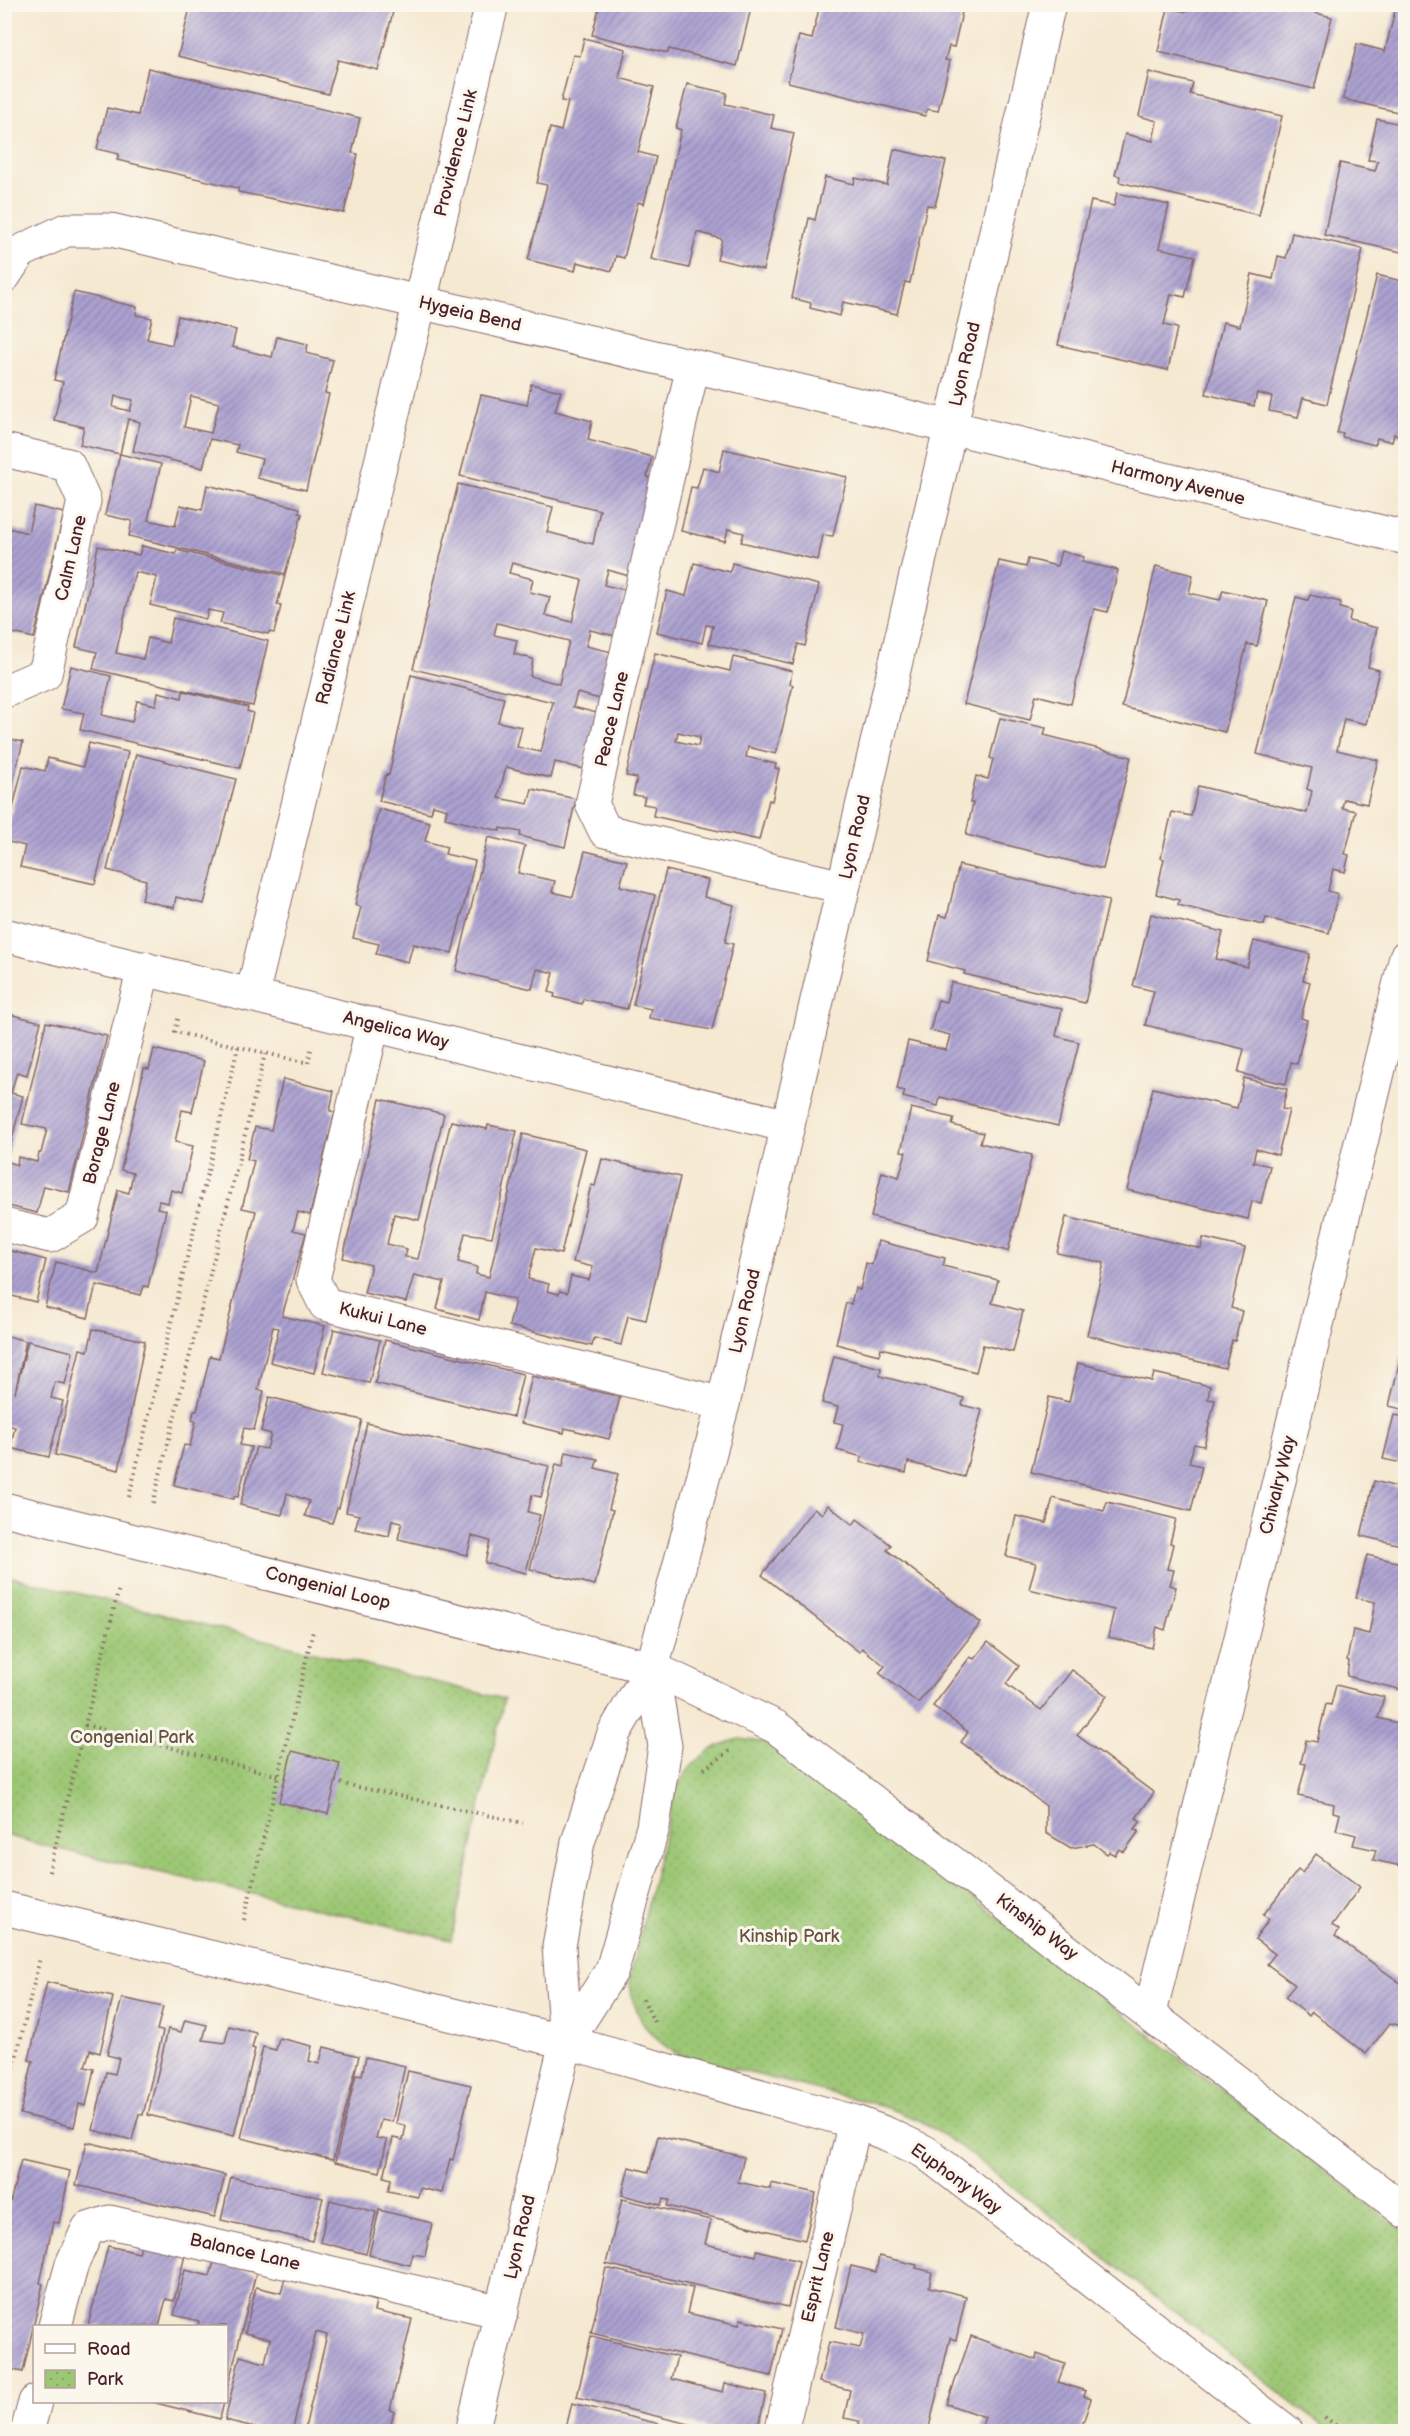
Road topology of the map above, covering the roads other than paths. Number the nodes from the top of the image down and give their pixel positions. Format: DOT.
graph roads {
  1 [pos="492,4"];
  2 [pos="1049,4"];
  3 [pos="4,276"];
  4 [pos="420,302"];
  5 [pos="693,366"];
  6 [pos="951,427"];
  7 [pos="4,450"];
  8 [pos="1406,538"];
  9 [pos="4,690"];
  10 [pos="843,887"];
  11 [pos="4,935"];
  12 [pos="1406,957"];
  13 [pos="144,968"];
  14 [pos="252,994"];
  15 [pos="373,1024"];
  16 [pos="788,1126"];
  17 [pos="4,1225"];
  18 [pos="723,1404"];
  19 [pos="4,1509"];
  20 [pos="652,1668"];
  21 [pos="4,1908"];
  22 [pos="1150,2013"];
  23 [pos="566,2042"];
  24 [pos="855,2122"];
  25 [pos="1406,2212"];
  26 [pos="502,2312"];
  27 [pos="55,2325"];
  28 [pos="35,2403"];
  29 [pos="27,2432"];
  30 [pos="472,2432"];
  31 [pos="781,2432"];
  32 [pos="1287,2432"];
  1 -- 4 [label="street, Providence Link"];
  2 -- 6 [label="street, Lyon Road"];
  3 -- 4 [label="street, Hygeia Bend"];
  4 -- 5 [label="street, Hygeia Bend"];
  4 -- 14 [label="street, Radiance Link"];
  5 -- 6 [label="street, Hygeia Bend"];
  5 -- 10 [label="street, Peace Lane"];
  6 -- 8 [label="street, Harmony Avenue"];
  6 -- 10 [label="street, Lyon Road"];
  7 -- 9 [label="street, Calm Lane"];
  10 -- 16 [label="street, Lyon Road"];
  11 -- 13 [label="street, Angelica Way"];
  12 -- 22 [label="street, Chivalry Way"];
  13 -- 14 [label="street, Angelica Way"];
  13 -- 17 [label="street, Borage Lane"];
  14 -- 15 [label="street, Angelica Way"];
  15 -- 16 [label="street, Angelica Way"];
  15 -- 18 [label="street, Kukui Lane"];
  16 -- 18 [label="street, Lyon Road"];
  18 -- 20 [label="street, Lyon Road"];
  19 -- 20 [label="street, Congenial Loop"];
  20 -- 22 [label="street, Kinship Way"];
  20 -- 23 [label="street, Lyon Road"];
  20 -- 23 [label="street, Lyon Road"];
  21 -- 23 [label="street"];
  22 -- 25 [label="street, Kinship Way"];
  23 -- 24 [label="street, Euphony Way"];
  23 -- 26 [label="street, Lyon Road"];
  24 -- 31 [label="street, Esprit Lane"];
  24 -- 32 [label="street, Euphony Way"];
  26 -- 27 [label="street, Balance Lane"];
  26 -- 30 [label="street, Lyon Road"];
  28 -- 29 [label="street"];
}
